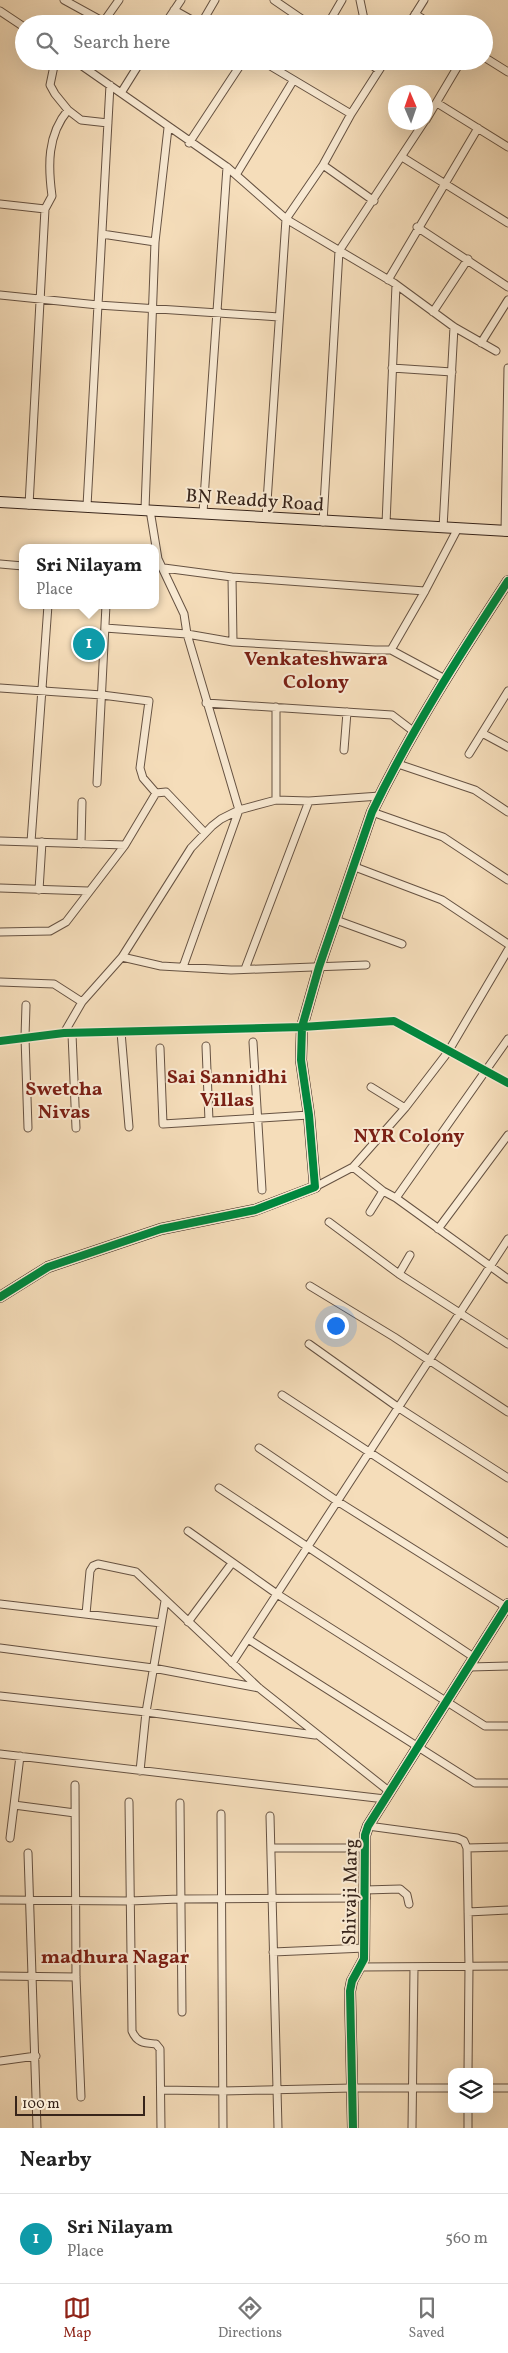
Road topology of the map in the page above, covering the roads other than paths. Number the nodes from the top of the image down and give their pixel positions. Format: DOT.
graph roads {
  1 [pos="64,0"];
  2 [pos="120,0"];
  3 [pos="181,0"];
  4 [pos="215,0"];
  5 [pos="274,0"];
  6 [pos="342,0"];
  7 [pos="360,0"];
  8 [pos="424,0"];
  9 [pos="174,10"];
  10 [pos="0,11"];
  11 [pos="415,14"];
  12 [pos="89,15"];
  13 [pos="109,15"];
  14 [pos="171,15"];
  15 [pos="183,15"];
  16 [pos="206,15"];
  17 [pos="296,15"];
  18 [pos="333,15"];
  19 [pos="363,15"];
  20 [pos="15,21"];
  21 [pos="493,63"];
  22 [pos="53,70"];
  23 [pos="88,70"];
  24 [pos="135,70"];
  25 [pos="237,70"];
  26 [pos="276,70"];
  27 [pos="379,70"];
  28 [pos="456,70"];
  29 [pos="508,72"];
  30 [pos="293,81"];
  31 [pos="110,85"];
  32 [pos="121,93"];
  33 [pos="437,103"];
  34 [pos="433,109"];
  35 [pos="68,110"];
  36 [pos="351,114"];
  37 [pos="108,123"];
  38 [pos="168,128"];
  39 [pos="478,128"];
  40 [pos="419,130"];
  41 [pos="189,143"];
  42 [pos="508,147"];
  43 [pos="402,157"];
  44 [pos="323,165"];
  45 [pos="227,167"];
  46 [pos="236,175"];
  47 [pos="445,184"];
  48 [pos="374,201"];
  49 [pos="0,204"];
  50 [pos="45,209"];
  51 [pos="286,219"];
  52 [pos="508,223"];
  53 [pos="417,227"];
  54 [pos="102,234"];
  55 [pos="155,242"];
  56 [pos="339,251"];
  57 [pos="468,259"];
  58 [pos="388,280"];
  59 [pos="396,285"];
  60 [pos="508,287"];
  61 [pos="0,296"];
  62 [pos="40,299"];
  63 [pos="508,300"];
  64 [pos="98,305"];
  65 [pos="152,308"];
  66 [pos="433,312"];
  67 [pos="219,313"];
  68 [pos="280,317"];
  69 [pos="454,327"];
  70 [pos="482,343"];
  71 [pos="496,351"];
  72 [pos="392,368"];
  73 [pos="508,368"];
  74 [pos="452,372"];
  75 [pos="0,502"];
  76 [pos="29,505"];
  77 [pos="86,506"];
  78 [pos="148,509"];
  79 [pos="204,513"];
  80 [pos="266,517"];
  81 [pos="322,522"];
  82 [pos="386,524"];
  83 [pos="443,528"];
  84 [pos="458,528"];
  85 [pos="506,532"];
  86 [pos="154,544"];
  87 [pos="159,562"];
  88 [pos="0,564"];
  89 [pos="19,566"];
  90 [pos="164,568"];
  91 [pos="232,577"];
  92 [pos="508,582"];
  93 [pos="425,591"];
  94 [pos="48,609"];
  95 [pos="106,609"];
  96 [pos="105,628"];
  97 [pos="187,634"];
  98 [pos="233,642"];
  99 [pos="391,650"];
  100 [pos="445,679"];
  101 [pos="0,688"];
  102 [pos="41,691"];
  103 [pos="508,691"];
  104 [pos="102,695"];
  105 [pos="206,703"];
  106 [pos="276,707"];
  107 [pos="347,712"];
  108 [pos="413,731"];
  109 [pos="482,733"];
  110 [pos="508,747"];
  111 [pos="344,750"];
  112 [pos="469,754"];
  113 [pos="398,764"];
  114 [pos="97,783"];
  115 [pos="156,793"];
  116 [pos="380,796"];
  117 [pos="276,800"];
  118 [pos="309,801"];
  119 [pos="82,802"];
  120 [pos="239,810"];
  121 [pos="372,812"];
  122 [pos="508,812"];
  123 [pos="205,833"];
  124 [pos="0,841"];
  125 [pos="31,842"];
  126 [pos="42,842"];
  127 [pos="80,844"];
  128 [pos="125,845"];
  129 [pos="355,866"];
  130 [pos="508,880"];
  131 [pos="0,888"];
  132 [pos="39,890"];
  133 [pos="88,891"];
  134 [pos="336,920"];
  135 [pos="0,932"];
  136 [pos="402,944"];
  137 [pos="508,944"];
  138 [pos="508,950"];
  139 [pos="122,957"];
  140 [pos="366,965"];
  141 [pos="183,967"];
  142 [pos="319,967"];
  143 [pos="246,969"];
  144 [pos="0,982"];
  145 [pos="82,1002"];
  146 [pos="26,1005"];
  147 [pos="302,1026"];
  148 [pos="121,1032"];
  149 [pos="68,1033"];
  150 [pos="25,1037"];
  151 [pos="508,1039"];
  152 [pos="0,1041"];
  153 [pos="253,1042"];
  154 [pos="206,1046"];
  155 [pos="160,1048"];
  156 [pos="448,1052"];
  157 [pos="486,1071"];
  158 [pos="508,1083"];
  159 [pos="371,1086"];
  160 [pos="405,1108"];
  161 [pos="309,1115"];
  162 [pos="258,1118"];
  163 [pos="209,1121"];
  164 [pos="129,1127"];
  165 [pos="28,1128"];
  166 [pos="76,1128"];
  167 [pos="508,1135"];
  168 [pos="353,1167"];
  169 [pos="315,1187"];
  170 [pos="262,1190"];
  171 [pos="383,1191"];
  172 [pos="396,1198"];
  173 [pos="370,1212"];
  174 [pos="329,1222"];
  175 [pos="438,1229"];
  176 [pos="508,1239"];
  177 [pos="410,1255"];
  178 [pos="491,1266"];
  179 [pos="399,1274"];
  180 [pos="508,1279"];
  181 [pos="310,1286"];
  182 [pos="0,1297"];
  183 [pos="460,1312"];
  184 [pos="309,1344"];
  185 [pos="508,1344"];
  186 [pos="428,1361"];
  187 [pos="282,1395"];
  188 [pos="399,1408"];
  189 [pos="508,1412"];
  190 [pos="259,1448"];
  191 [pos="368,1453"];
  192 [pos="508,1478"];
  193 [pos="219,1488"];
  194 [pos="337,1501"];
  195 [pos="188,1530"];
  196 [pos="508,1544"];
  197 [pos="308,1546"];
  198 [pos="232,1562"];
  199 [pos="277,1594"];
  200 [pos="165,1601"];
  201 [pos="0,1604"];
  202 [pos="507,1606"];
  203 [pos="86,1614"];
  204 [pos="188,1622"];
  205 [pos="161,1624"];
  206 [pos="248,1639"];
  207 [pos="0,1648"];
  208 [pos="232,1663"];
  209 [pos="473,1663"];
  210 [pos="508,1666"];
  211 [pos="153,1668"];
  212 [pos="259,1688"];
  213 [pos="0,1696"];
  214 [pos="446,1702"];
  215 [pos="146,1712"];
  216 [pos="508,1726"];
  217 [pos="317,1735"];
  218 [pos="418,1747"];
  219 [pos="0,1754"];
  220 [pos="20,1756"];
  221 [pos="140,1771"];
  222 [pos="508,1783"];
  223 [pos="75,1785"];
  224 [pos="388,1796"];
  225 [pos="129,1802"];
  226 [pos="180,1803"];
  227 [pos="14,1806"];
  228 [pos="75,1813"];
  229 [pos="221,1814"];
  230 [pos="270,1816"];
  231 [pos="368,1826"];
  232 [pos="10,1838"];
  233 [pos="508,1847"];
  234 [pos="270,1848"];
  235 [pos="364,1848"];
  236 [pos="468,1848"];
  237 [pos="28,1853"];
  238 [pos="366,1894"];
  239 [pos="272,1898"];
  240 [pos="180,1899"];
  241 [pos="221,1899"];
  242 [pos="0,1900"];
  243 [pos="29,1900"];
  244 [pos="75,1900"];
  245 [pos="130,1901"];
  246 [pos="409,1904"];
  247 [pos="508,1910"];
  248 [pos="468,1912"];
  249 [pos="365,1948"];
  250 [pos="273,1952"];
  251 [pos="508,1966"];
  252 [pos="361,1967"];
  253 [pos="469,1967"];
  254 [pos="414,1968"];
  255 [pos="0,1976"];
  256 [pos="31,1976"];
  257 [pos="76,1977"];
  258 [pos="182,2012"];
  259 [pos="36,2056"];
  260 [pos="0,2060"];
  261 [pos="468,2068"];
  262 [pos="352,2088"];
  263 [pos="413,2088"];
  264 [pos="448,2088"];
  265 [pos="493,2088"];
  266 [pos="508,2088"];
  267 [pos="162,2090"];
  268 [pos="277,2090"];
  269 [pos="222,2091"];
  270 [pos="81,2097"];
  271 [pos="468,2113"];
  272 [pos="37,2128"];
  273 [pos="161,2128"];
  274 [pos="223,2128"];
  275 [pos="278,2128"];
  276 [pos="353,2128"];
  277 [pos="412,2128"];
  278 [pos="468,2128"];
  1 -- 12 [label="street"];
  2 -- 13 [label="street"];
  3 -- 9 [label="street"];
  4 -- 16 [label="street"];
  5 -- 17 [label="street"];
  6 -- 18 [label="street"];
  7 -- 19 [label="street"];
  8 -- 11 [label="street"];
  9 -- 14 [label="street"];
  9 -- 15 [label="street"];
  10 -- 20 [label="street"];
  21 -- 29 [label="street"];
  22 -- 35 [label="street"];
  23 -- 31 [label="street"];
  24 -- 32 [label="street"];
  25 -- 41 [label="street"];
  26 -- 30 [label="street"];
  27 -- 36 [label="street"];
  28 -- 33 [label="street"];
  30 -- 36 [label="street"];
  30 -- 46 [label="street"];
  31 -- 32 [label="street"];
  31 -- 37 [label="street"];
  32 -- 38 [label="street"];
  33 -- 34 [label="street"];
  33 -- 39 [label="street"];
  35 -- 37 [label="street"];
  35 -- 50 [label="street"];
  36 -- 44 [label="street"];
  37 -- 54 [label="street"];
  38 -- 41 [label="street"];
  38 -- 55 [label="street"];
  39 -- 42 [label="street"];
  39 -- 47 [label="street"];
  40 -- 43 [label="street"];
  41 -- 45 [label="street"];
  43 -- 47 [label="street"];
  43 -- 48 [label="street"];
  44 -- 48 [label="street"];
  44 -- 51 [label="street"];
  45 -- 46 [label="street"];
  45 -- 67 [label="street"];
  46 -- 51 [label="street"];
  47 -- 52 [label="street"];
  47 -- 53 [label="street"];
  48 -- 56 [label="street"];
  49 -- 50 [label="street"];
  50 -- 62 [label="street"];
  51 -- 56 [label="street"];
  51 -- 68 [label="street"];
  53 -- 57 [label="street"];
  53 -- 58 [label="street"];
  54 -- 55 [label="street"];
  54 -- 64 [label="street"];
  55 -- 65 [label="street"];
  56 -- 58 [label="street"];
  56 -- 81 [label="street"];
  57 -- 60 [label="street"];
  57 -- 66 [label="street"];
  58 -- 59 [label="street"];
  59 -- 66 [label="street"];
  59 -- 72 [label="street"];
  61 -- 62 [label="street"];
  62 -- 64 [label="street"];
  62 -- 76 [label="street"];
  63 -- 70 [label="street"];
  64 -- 65 [label="street"];
  64 -- 77 [label="street"];
  65 -- 67 [label="street"];
  65 -- 78 [label="street"];
  66 -- 69 [label="street"];
  67 -- 68 [label="street"];
  67 -- 79 [label="street"];
  68 -- 80 [label="street"];
  69 -- 70 [label="street"];
  69 -- 74 [label="street"];
  70 -- 71 [label="street"];
  72 -- 74 [label="street"];
  72 -- 82 [label="street"];
  73 -- 85 [label="street"];
  74 -- 83 [label="street"];
  75 -- 76 [label="street, BN Readdy Road"];
  76 -- 77 [label="street, BN Readdy Road"];
  77 -- 78 [label="street, BN Readdy Road"];
  78 -- 79 [label="street, BN Readdy Road"];
  78 -- 86 [label="street"];
  79 -- 80 [label="street, BN Readdy Road"];
  80 -- 81 [label="street, BN Readdy Road"];
  81 -- 82 [label="street, BN Readdy Road"];
  82 -- 83 [label="street, BN Readdy Road"];
  83 -- 84 [label="street, BN Readdy Road"];
  84 -- 85 [label="street, BN Readdy Road"];
  84 -- 93 [label="street"];
  87 -- 90 [label="street"];
  88 -- 89 [label="street"];
  90 -- 91 [label="street"];
  90 -- 97 [label="street"];
  91 -- 93 [label="street"];
  91 -- 98 [label="street"];
  92 -- 100 [label="street"];
  93 -- 99 [label="street"];
  94 -- 102 [label="street"];
  95 -- 96 [label="street"];
  96 -- 97 [label="street"];
  96 -- 104 [label="street"];
  97 -- 98 [label="street"];
  97 -- 105 [label="street"];
  98 -- 99 [label="street"];
  99 -- 100 [label="street"];
  100 -- 108 [label="street"];
  101 -- 102 [label="street"];
  102 -- 104 [label="street"];
  102 -- 125 [label="street"];
  103 -- 109 [label="street"];
  104 -- 114 [label="street"];
  104 -- 115 [label="street"];
  105 -- 106 [label="street"];
  105 -- 120 [label="street"];
  106 -- 107 [label="street"];
  106 -- 117 [label="street"];
  107 -- 108 [label="street"];
  107 -- 111 [label="street"];
  108 -- 113 [label="street"];
  109 -- 110 [label="street"];
  109 -- 112 [label="street"];
  113 -- 116 [label="street"];
  113 -- 122 [label="street"];
  115 -- 123 [label="street"];
  115 -- 128 [label="street"];
  116 -- 118 [label="street"];
  116 -- 121 [label="street"];
  117 -- 118 [label="street"];
  117 -- 120 [label="street"];
  118 -- 143 [label="street"];
  119 -- 127 [label="street"];
  120 -- 123 [label="street"];
  120 -- 141 [label="street"];
  121 -- 129 [label="street"];
  121 -- 130 [label="street"];
  123 -- 139 [label="street"];
  124 -- 125 [label="street"];
  125 -- 126 [label="street"];
  126 -- 127 [label="street"];
  126 -- 132 [label="street"];
  127 -- 128 [label="street"];
  128 -- 133 [label="street"];
  129 -- 134 [label="street"];
  129 -- 137 [label="street"];
  131 -- 132 [label="street"];
  132 -- 133 [label="street"];
  133 -- 135 [label="street"];
  134 -- 136 [label="street"];
  134 -- 142 [label="street"];
  138 -- 156 [label="street"];
  139 -- 141 [label="street"];
  139 -- 145 [label="street"];
  140 -- 142 [label="street"];
  141 -- 143 [label="street"];
  142 -- 143 [label="street"];
  142 -- 147 [label="street"];
  144 -- 145 [label="street"];
  145 -- 149 [label="street"];
  146 -- 150 [label="street"];
  147 -- 148 [label="street"];
  147 -- 156 [label="street"];
  147 -- 161 [label="street"];
  148 -- 149 [label="street"];
  148 -- 164 [label="street"];
  149 -- 150 [label="street"];
  149 -- 166 [label="street"];
  150 -- 152 [label="street"];
  150 -- 165 [label="street"];
  151 -- 157 [label="street"];
  153 -- 162 [label="street"];
  154 -- 163 [label="street"];
  155 -- 163 [label="street"];
  156 -- 157 [label="street"];
  156 -- 160 [label="street"];
  157 -- 158 [label="street"];
  157 -- 172 [label="street"];
  159 -- 160 [label="street"];
  160 -- 168 [label="street"];
  161 -- 162 [label="street"];
  161 -- 169 [label="street"];
  162 -- 163 [label="street"];
  162 -- 170 [label="street"];
  167 -- 175 [label="street"];
  168 -- 169 [label="street"];
  168 -- 171 [label="street"];
  169 -- 182 [label="street"];
  171 -- 172 [label="street"];
  171 -- 173 [label="street"];
  172 -- 175 [label="street"];
  174 -- 179 [label="street"];
  175 -- 178 [label="street"];
  176 -- 178 [label="street"];
  177 -- 179 [label="street"];
  178 -- 180 [label="street"];
  178 -- 183 [label="street"];
  179 -- 183 [label="street"];
  181 -- 186 [label="street"];
  183 -- 185 [label="street"];
  183 -- 186 [label="street"];
  184 -- 188 [label="street"];
  186 -- 188 [label="street"];
  186 -- 189 [label="street"];
  187 -- 191 [label="street"];
  188 -- 191 [label="street"];
  188 -- 192 [label="street"];
  190 -- 194 [label="street"];
  191 -- 194 [label="street"];
  191 -- 196 [label="street"];
  193 -- 197 [label="street"];
  194 -- 197 [label="street"];
  194 -- 202 [label="street"];
  195 -- 198 [label="street"];
  197 -- 199 [label="street"];
  197 -- 209 [label="street"];
  198 -- 199 [label="street"];
  198 -- 204 [label="street"];
  199 -- 206 [label="street"];
  199 -- 214 [label="street"];
  200 -- 203 [label="street"];
  200 -- 204 [label="street"];
  200 -- 205 [label="street"];
  201 -- 203 [label="street"];
  202 -- 209 [label="street, Shivaji Marg"];
  203 -- 205 [label="street"];
  204 -- 208 [label="street"];
  205 -- 211 [label="street"];
  206 -- 208 [label="street"];
  206 -- 218 [label="street"];
  207 -- 211 [label="street"];
  208 -- 212 [label="street"];
  209 -- 210 [label="street"];
  209 -- 214 [label="street, Shivaji Marg"];
  211 -- 212 [label="street"];
  211 -- 215 [label="street"];
  212 -- 217 [label="street"];
  213 -- 215 [label="street"];
  214 -- 216 [label="street"];
  214 -- 218 [label="street, Shivaji Marg"];
  215 -- 217 [label="street"];
  215 -- 221 [label="street"];
  217 -- 224 [label="street"];
  218 -- 222 [label="street"];
  218 -- 224 [label="street, Shivaji Marg"];
  219 -- 220 [label="street"];
  220 -- 221 [label="street"];
  220 -- 227 [label="street"];
  221 -- 224 [label="street"];
  223 -- 228 [label="street"];
  224 -- 231 [label="street, Shivaji Marg"];
  225 -- 245 [label="street"];
  226 -- 240 [label="street"];
  227 -- 228 [label="street"];
  227 -- 232 [label="street"];
  228 -- 244 [label="street"];
  229 -- 241 [label="street"];
  230 -- 234 [label="street"];
  231 -- 235 [label="street, Shivaji Marg"];
  231 -- 236 [label="street"];
  233 -- 236 [label="street"];
  234 -- 235 [label="street"];
  234 -- 239 [label="street"];
  235 -- 238 [label="street, Shivaji Marg"];
  236 -- 248 [label="street"];
  237 -- 243 [label="street"];
  238 -- 239 [label="street"];
  238 -- 246 [label="street"];
  238 -- 249 [label="street, Shivaji Marg"];
  239 -- 241 [label="street"];
  239 -- 250 [label="street"];
  240 -- 241 [label="street"];
  240 -- 245 [label="street"];
  240 -- 258 [label="street"];
  241 -- 269 [label="street"];
  242 -- 243 [label="street"];
  243 -- 244 [label="street"];
  243 -- 256 [label="street"];
  244 -- 245 [label="street"];
  244 -- 257 [label="street"];
  245 -- 267 [label="street"];
  247 -- 248 [label="street"];
  248 -- 253 [label="street"];
  249 -- 250 [label="street"];
  249 -- 252 [label="street, Shivaji Marg"];
  250 -- 268 [label="street"];
  251 -- 253 [label="street"];
  252 -- 254 [label="street"];
  252 -- 262 [label="street, Shivaji Marg"];
  253 -- 254 [label="street"];
  253 -- 261 [label="street"];
  254 -- 263 [label="street"];
  255 -- 256 [label="street"];
  256 -- 257 [label="street"];
  256 -- 259 [label="street"];
  257 -- 270 [label="street"];
  259 -- 260 [label="street"];
  259 -- 272 [label="street"];
  262 -- 263 [label="street"];
  262 -- 268 [label="street"];
  262 -- 276 [label="street, Shivaji Marg"];
  263 -- 264 [label="street"];
  263 -- 277 [label="street"];
  265 -- 266 [label="street"];
  267 -- 269 [label="street"];
  267 -- 273 [label="street"];
  268 -- 269 [label="street"];
  268 -- 275 [label="street"];
  269 -- 274 [label="street"];
  271 -- 278 [label="street"];
}
